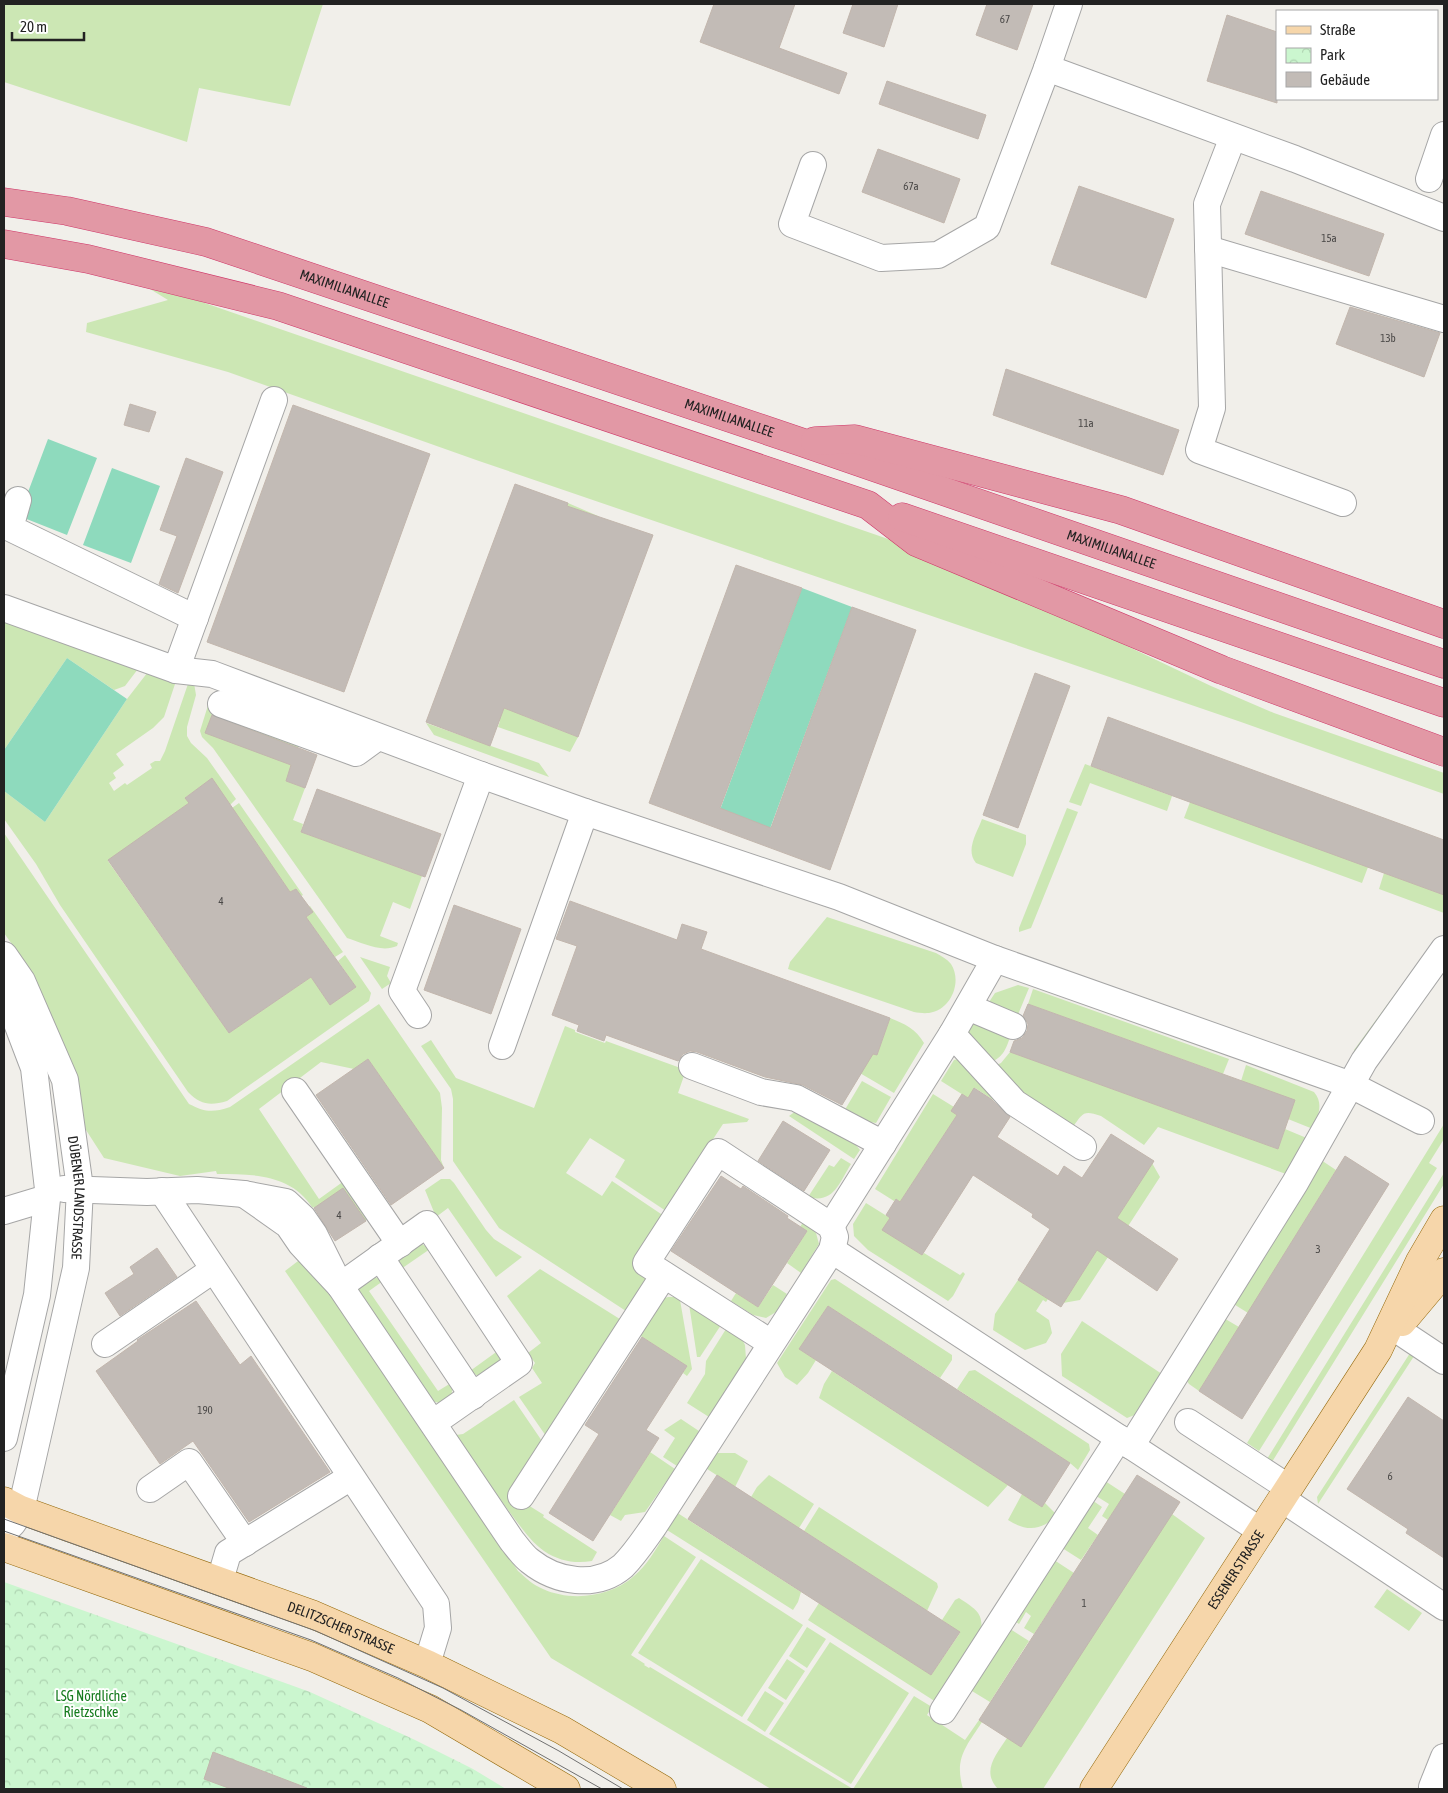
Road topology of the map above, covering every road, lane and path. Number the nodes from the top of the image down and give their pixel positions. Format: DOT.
graph roads {
  1 [pos="1069,4"];
  2 [pos="1047,68"];
  3 [pos="1444,135"];
  4 [pos="1232,137"];
  5 [pos="813,165"];
  6 [pos="1429,179"];
  7 [pos="4,202"];
  8 [pos="1444,218"];
  9 [pos="4,244"];
  10 [pos="1208,248"];
  11 [pos="1444,319"];
  12 [pos="274,400"];
  13 [pos="802,442"];
  14 [pos="18,500"];
  15 [pos="1343,503"];
  16 [pos="868,505"];
  17 [pos="4,608"];
  18 [pos="195,618"];
  19 [pos="1444,624"];
  20 [pos="1444,664"];
  21 [pos="176,670"];
  22 [pos="221,704"];
  23 [pos="1444,704"];
  24 [pos="378,737"];
  25 [pos="1444,752"];
  26 [pos="481,775"];
  27 [pos="586,812"];
  28 [pos="1444,949"];
  29 [pos="4,954"];
  30 [pos="995,958"];
  31 [pos="4,989"];
  32 [pos="968,1007"];
  33 [pos="418,1015"];
  34 [pos="1013,1026"];
  35 [pos="952,1034"];
  36 [pos="502,1046"];
  37 [pos="692,1066"];
  38 [pos="1351,1085"];
  39 [pos="295,1091"];
  40 [pos="1422,1121"];
  41 [pos="883,1144"];
  42 [pos="1083,1147"];
  43 [pos="80,1188"];
  44 [pos="162,1191"];
  45 [pos="48,1193"];
  46 [pos="244,1194"];
  47 [pos="4,1211"];
  48 [pos="1444,1220"];
  49 [pos="832,1238"];
  50 [pos="390,1250"];
  51 [pos="213,1270"];
  52 [pos="1444,1272"];
  53 [pos="664,1275"];
  54 [pos="340,1286"];
  55 [pos="1396,1328"];
  56 [pos="771,1343"];
  57 [pos="105,1344"];
  58 [pos="1378,1350"];
  59 [pos="1444,1361"];
  60 [pos="473,1396"];
  61 [pos="1188,1422"];
  62 [pos="433,1423"];
  63 [pos="4,1438"];
  64 [pos="1125,1442"];
  65 [pos="351,1478"];
  66 [pos="150,1489"];
  67 [pos="1285,1493"];
  68 [pos="521,1496"];
  69 [pos="12,1505"];
  70 [pos="1261,1531"];
  71 [pos="4,1532"];
  72 [pos="245,1543"];
  73 [pos="4,1548"];
  74 [pos="220,1580"];
  75 [pos="1444,1607"];
  76 [pos="427,1664"];
  77 [pos="943,1711"];
  78 [pos="1444,1757"];
  79 [pos="1432,1787"];
  80 [pos="566,1789"];
  81 [pos="662,1789"];
  82 [pos="1094,1789"];
  1 -- 2 [label="street"];
  2 -- 4 [label="street"];
  2 -- 5 [label="street"];
  3 -- 6 [label="street"];
  4 -- 8 [label="street"];
  4 -- 10 [label="street"];
  7 -- 13 [label="highway, MAXIMILIANALLEE"];
  9 -- 16 [label="highway"];
  10 -- 11 [label="street"];
  10 -- 15 [label="street"];
  12 -- 18 [label="street"];
  13 -- 19 [label="highway"];
  13 -- 20 [label="highway, MAXIMILIANALLEE"];
  14 -- 18 [label="street"];
  16 -- 23 [label="highway"];
  16 -- 25 [label="highway"];
  17 -- 21 [label="street"];
  18 -- 21 [label="street"];
  21 -- 24 [label="street"];
  22 -- 24 [label="street"];
  24 -- 26 [label="street"];
  26 -- 27 [label="street"];
  26 -- 33 [label="street"];
  27 -- 30 [label="street"];
  27 -- 36 [label="street"];
  28 -- 38 [label="street"];
  29 -- 43 [label="street, DÜBENER LANDSTRASSE"];
  30 -- 32 [label="street"];
  30 -- 38 [label="street"];
  31 -- 45 [label="street, DÜBENER LANDSTRASSE"];
  32 -- 34 [label="street"];
  32 -- 35 [label="street"];
  35 -- 41 [label="street"];
  35 -- 42 [label="street"];
  37 -- 41 [label="street"];
  38 -- 40 [label="street"];
  38 -- 64 [label="street"];
  39 -- 50 [label="street"];
  41 -- 49 [label="street"];
  43 -- 44 [label="street"];
  43 -- 45 [label="street"];
  43 -- 69 [label="street, DÜBENER LANDSTRASSE"];
  44 -- 46 [label="street"];
  44 -- 51 [label="street"];
  45 -- 47 [label="street"];
  45 -- 63 [label="street, DÜBENER LANDSTRASSE"];
  46 -- 54 [label="street"];
  46 -- 54 [label="street"];
  48 -- 58 [label="main road, ESSENER STRASSE"];
  49 -- 53 [label="street"];
  49 -- 56 [label="street"];
  49 -- 64 [label="street"];
  50 -- 54 [label="street"];
  50 -- 60 [label="street"];
  50 -- 60 [label="street"];
  51 -- 57 [label="street"];
  51 -- 65 [label="street"];
  52 -- 55 [label="main road, ESSENER STRASSE"];
  53 -- 56 [label="street"];
  53 -- 68 [label="street"];
  54 -- 62 [label="street"];
  55 -- 58 [label="main road, ESSENER STRASSE"];
  55 -- 59 [label="street"];
  56 -- 62 [label="street"];
  58 -- 67 [label="main road, ESSENER STRASSE"];
  60 -- 62 [label="street"];
  61 -- 67 [label="street"];
  64 -- 70 [label="street"];
  64 -- 77 [label="street"];
  65 -- 72 [label="street"];
  65 -- 76 [label="street"];
  66 -- 72 [label="street"];
  67 -- 70 [label="main road, ESSENER STRASSE"];
  67 -- 75 [label="street"];
  69 -- 71 [label="street, DÜBENER LANDSTRASSE"];
  69 -- 74 [label="main road, DELITZSCHER STRASSE"];
  70 -- 82 [label="main road, ESSENER STRASSE"];
  72 -- 74 [label="street"];
  73 -- 80 [label="main road"];
  74 -- 76 [label="main road, DELITZSCHER STRASSE"];
  76 -- 81 [label="main road, DELITZSCHER STRASSE"];
  78 -- 79 [label="street"];
}
